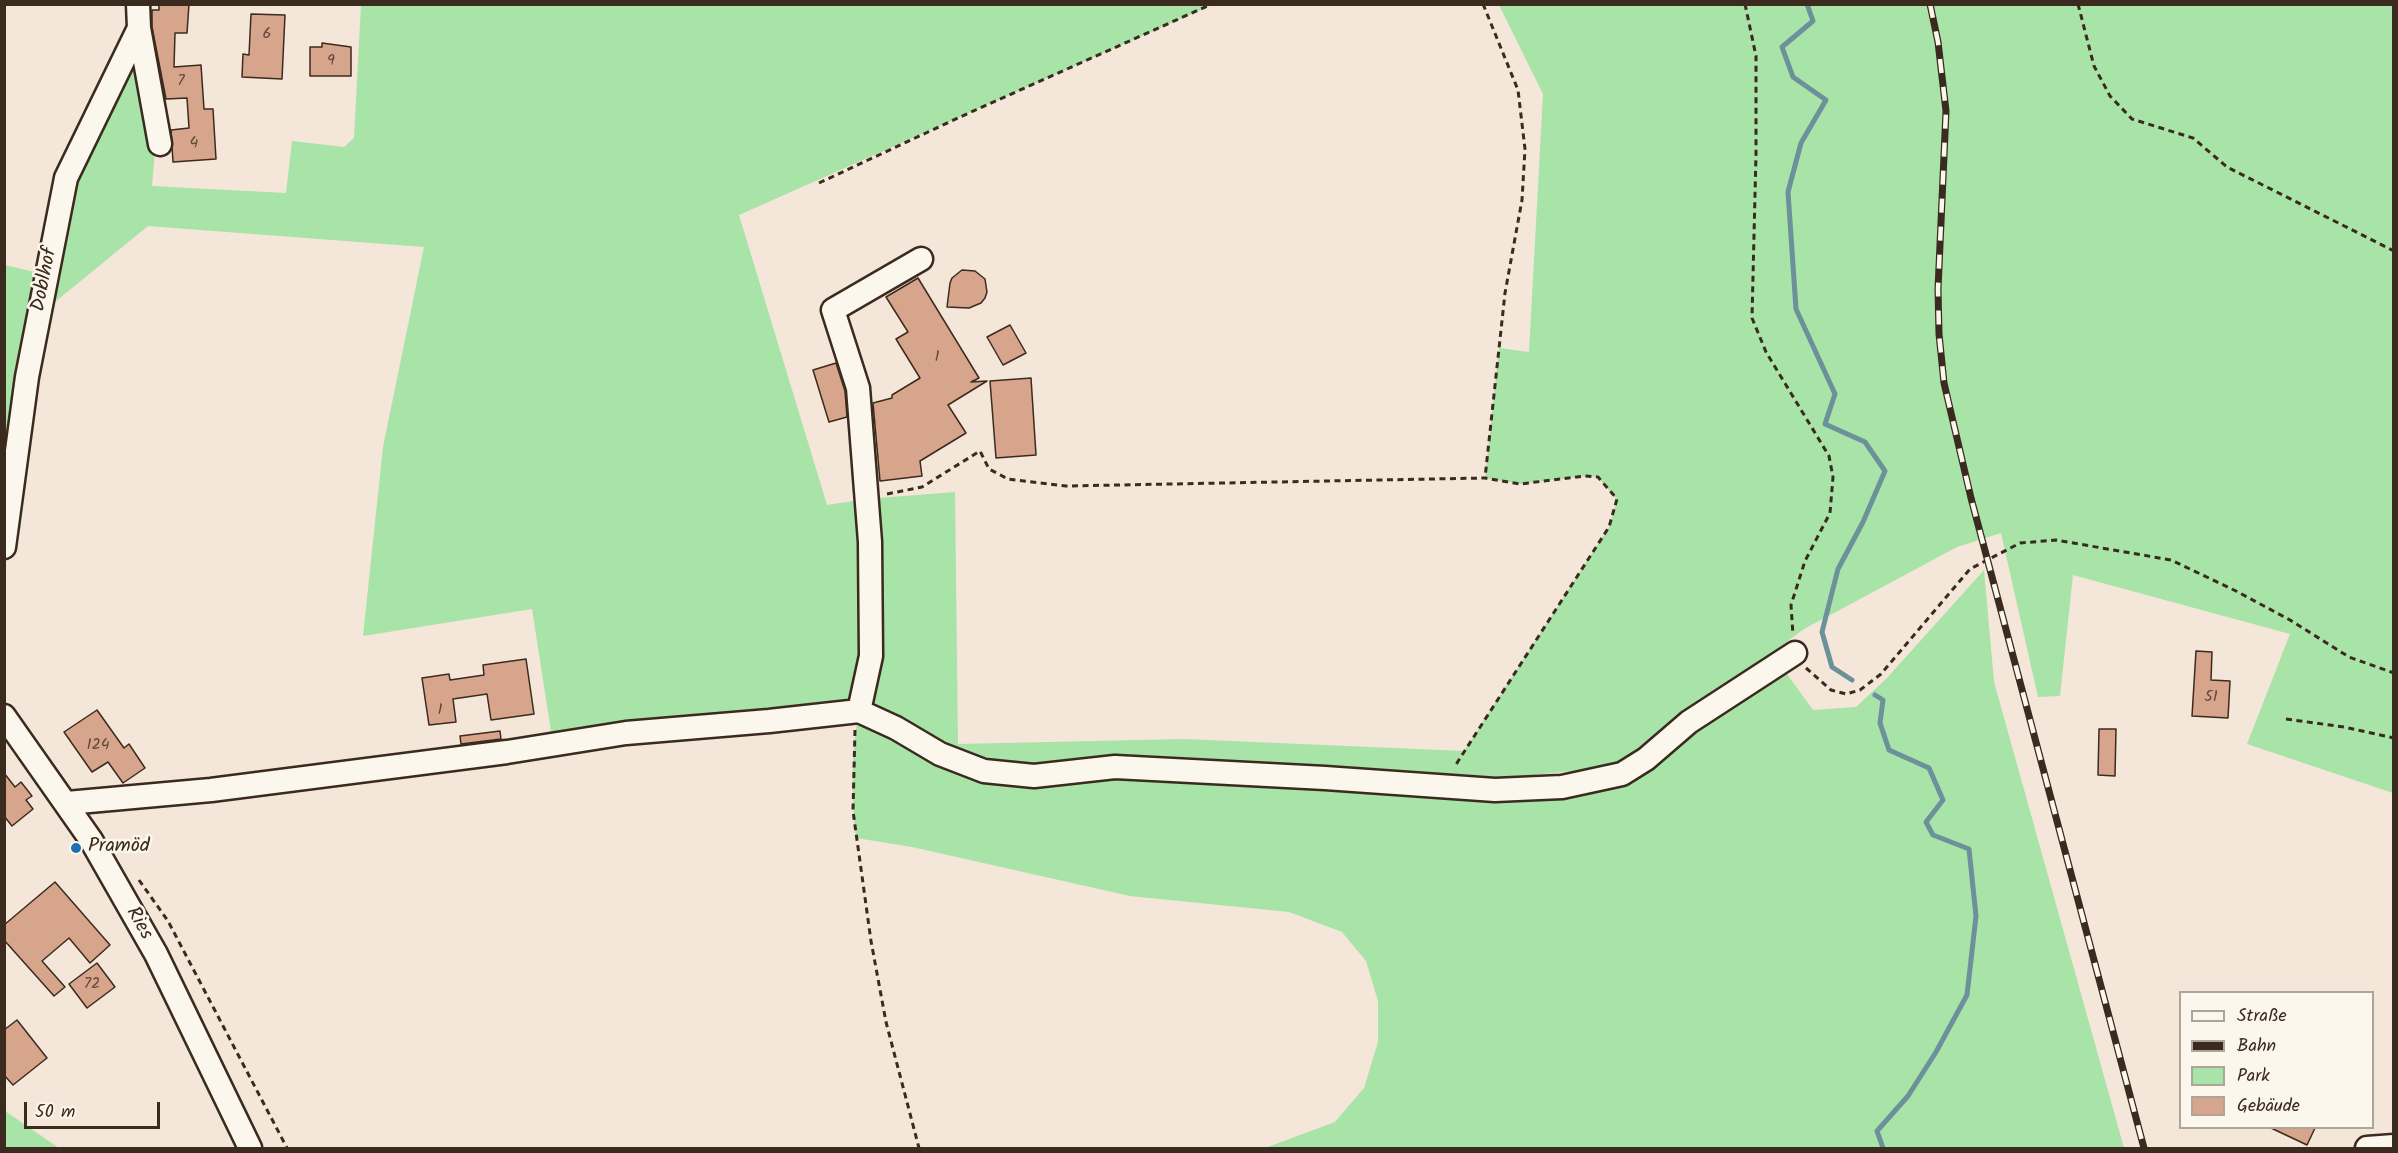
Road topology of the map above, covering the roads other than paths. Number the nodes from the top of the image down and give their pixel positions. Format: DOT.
graph roads {
  1 [pos="138,4"];
  2 [pos="139,28"];
  3 [pos="160,144"];
  4 [pos="921,260"];
  5 [pos="4,547"];
  6 [pos="1795,653"];
  7 [pos="859,711"];
  8 [pos="4,716"];
  9 [pos="68,803"];
  10 [pos="2394,1146"];
  11 [pos="249,1147"];
  12 [pos="2367,1149"];
  1 -- 2 [label="street, Doblhof"];
  2 -- 3 [label="street, Doblhof"];
  2 -- 5 [label="street, Doblhof"];
  4 -- 7 [label="street"];
  6 -- 7 [label="street"];
  7 -- 9 [label="street"];
  8 -- 9 [label="street, Ries"];
  9 -- 11 [label="street, Ries"];
  10 -- 12 [label="street"];
}
